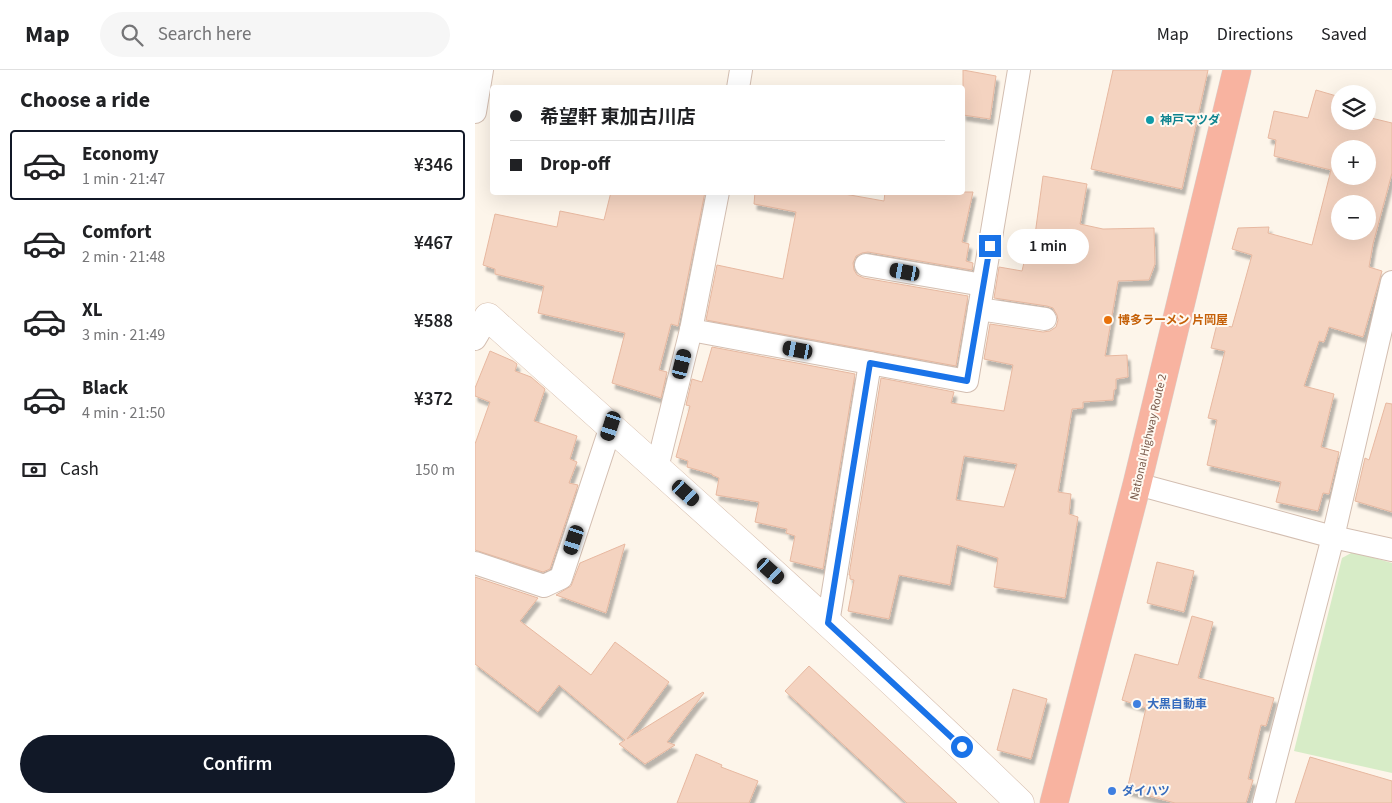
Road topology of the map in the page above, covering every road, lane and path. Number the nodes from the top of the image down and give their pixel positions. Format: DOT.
graph roads {
  1 [pos="482,70"];
  2 [pos="741,70"];
  3 [pos="1019,70"];
  4 [pos="1237,70"];
  5 [pos="738,85"];
  6 [pos="475,112"];
  7 [pos="716,195"];
  8 [pos="866,265"];
  9 [pos="1392,282"];
  10 [pos="983,285"];
  11 [pos="979,309"];
  12 [pos="1045,318"];
  13 [pos="478,321"];
  14 [pos="691,330"];
  15 [pos="870,363"];
  16 [pos="611,426"];
  17 [pos="657,468"];
  18 [pos="1137,484"];
  19 [pos="1333,537"];
  20 [pos="1392,550"];
  21 [pos="475,563"];
  22 [pos="828,623"];
  23 [pos="1020,803"];
  24 [pos="1053,803"];
  25 [pos="1265,803"];
  1 -- 6 [label="street"];
  2 -- 5 [label="street"];
  3 -- 10 [label="street"];
  4 -- 18 [label="highway, National Highway Route 2"];
  7 -- 14 [label="street"];
  8 -- 10 [label="street"];
  9 -- 19 [label="street"];
  10 -- 11 [label="street"];
  11 -- 12 [label="street"];
  11 -- 15 [label="street"];
  13 -- 16 [label="street"];
  14 -- 15 [label="street"];
  14 -- 17 [label="street"];
  15 -- 22 [label="street"];
  16 -- 17 [label="street"];
  16 -- 21 [label="street"];
  17 -- 22 [label="street"];
  18 -- 19 [label="street"];
  18 -- 24 [label="highway, National Highway Route 2"];
  19 -- 20 [label="street"];
  19 -- 25 [label="street"];
  22 -- 23 [label="street"];
}
